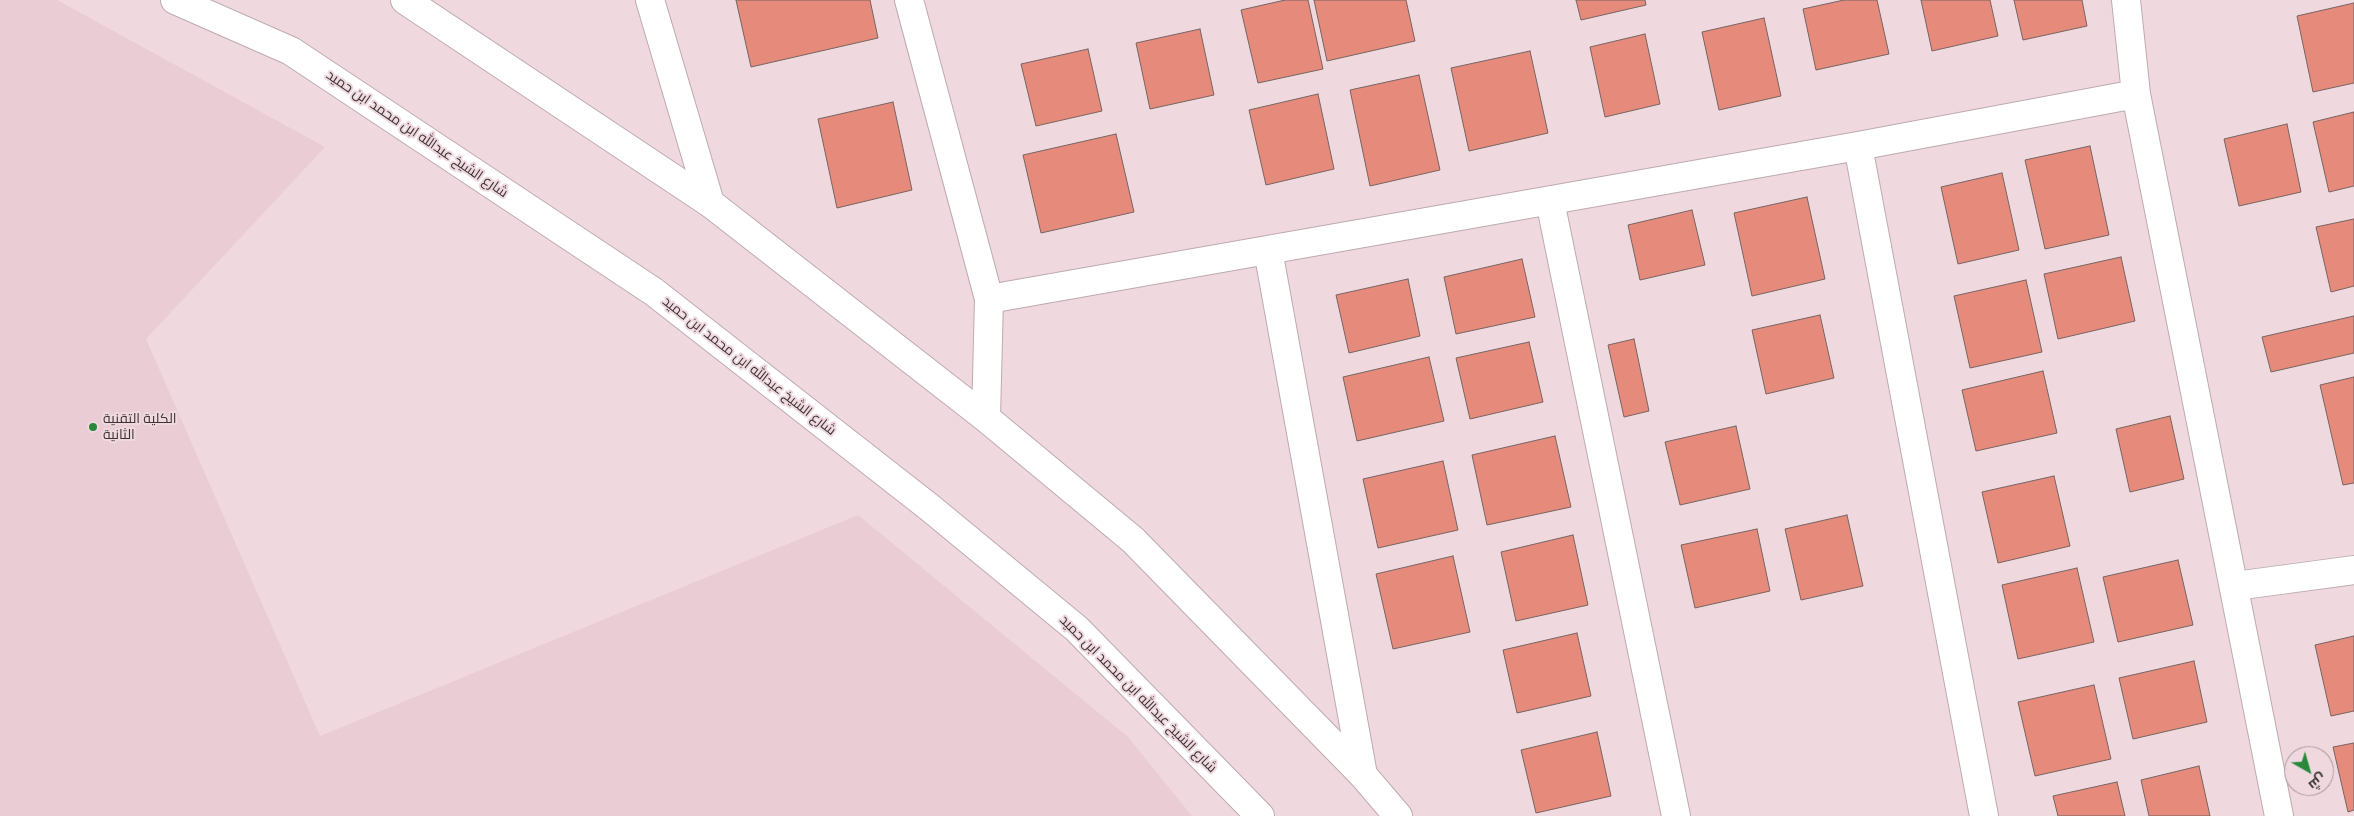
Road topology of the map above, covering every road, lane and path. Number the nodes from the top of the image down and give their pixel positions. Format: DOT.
graph roads {
  1 [pos="175,0"];
  2 [pos="405,0"];
  3 [pos="650,0"];
  4 [pos="909,0"];
  5 [pos="2126,0"];
  6 [pos="2136,94"];
  7 [pos="1858,146"];
  8 [pos="1550,201"];
  9 [pos="710,203"];
  10 [pos="1268,250"];
  11 [pos="989,300"];
  12 [pos="986,418"];
  13 [pos="2354,570"];
  14 [pos="2235,586"];
  15 [pos="1363,775"];
  16 [pos="1260,816"];
  17 [pos="1398,816"];
  18 [pos="1676,816"];
  19 [pos="1984,816"];
  20 [pos="2279,816"];
  1 -- 16 [label="street, شارع الشيخ عبدالله ابن محمد ابن حميد"];
  2 -- 9 [label="street"];
  3 -- 9 [label="street"];
  4 -- 11 [label="street"];
  5 -- 6 [label="street"];
  6 -- 7 [label="street"];
  6 -- 14 [label="street"];
  7 -- 8 [label="street"];
  7 -- 19 [label="street"];
  8 -- 10 [label="street"];
  8 -- 18 [label="street"];
  9 -- 12 [label="street"];
  10 -- 11 [label="street"];
  10 -- 15 [label="street"];
  11 -- 12 [label="street"];
  12 -- 15 [label="street"];
  13 -- 14 [label="street"];
  14 -- 20 [label="street"];
  15 -- 17 [label="street"];
}
